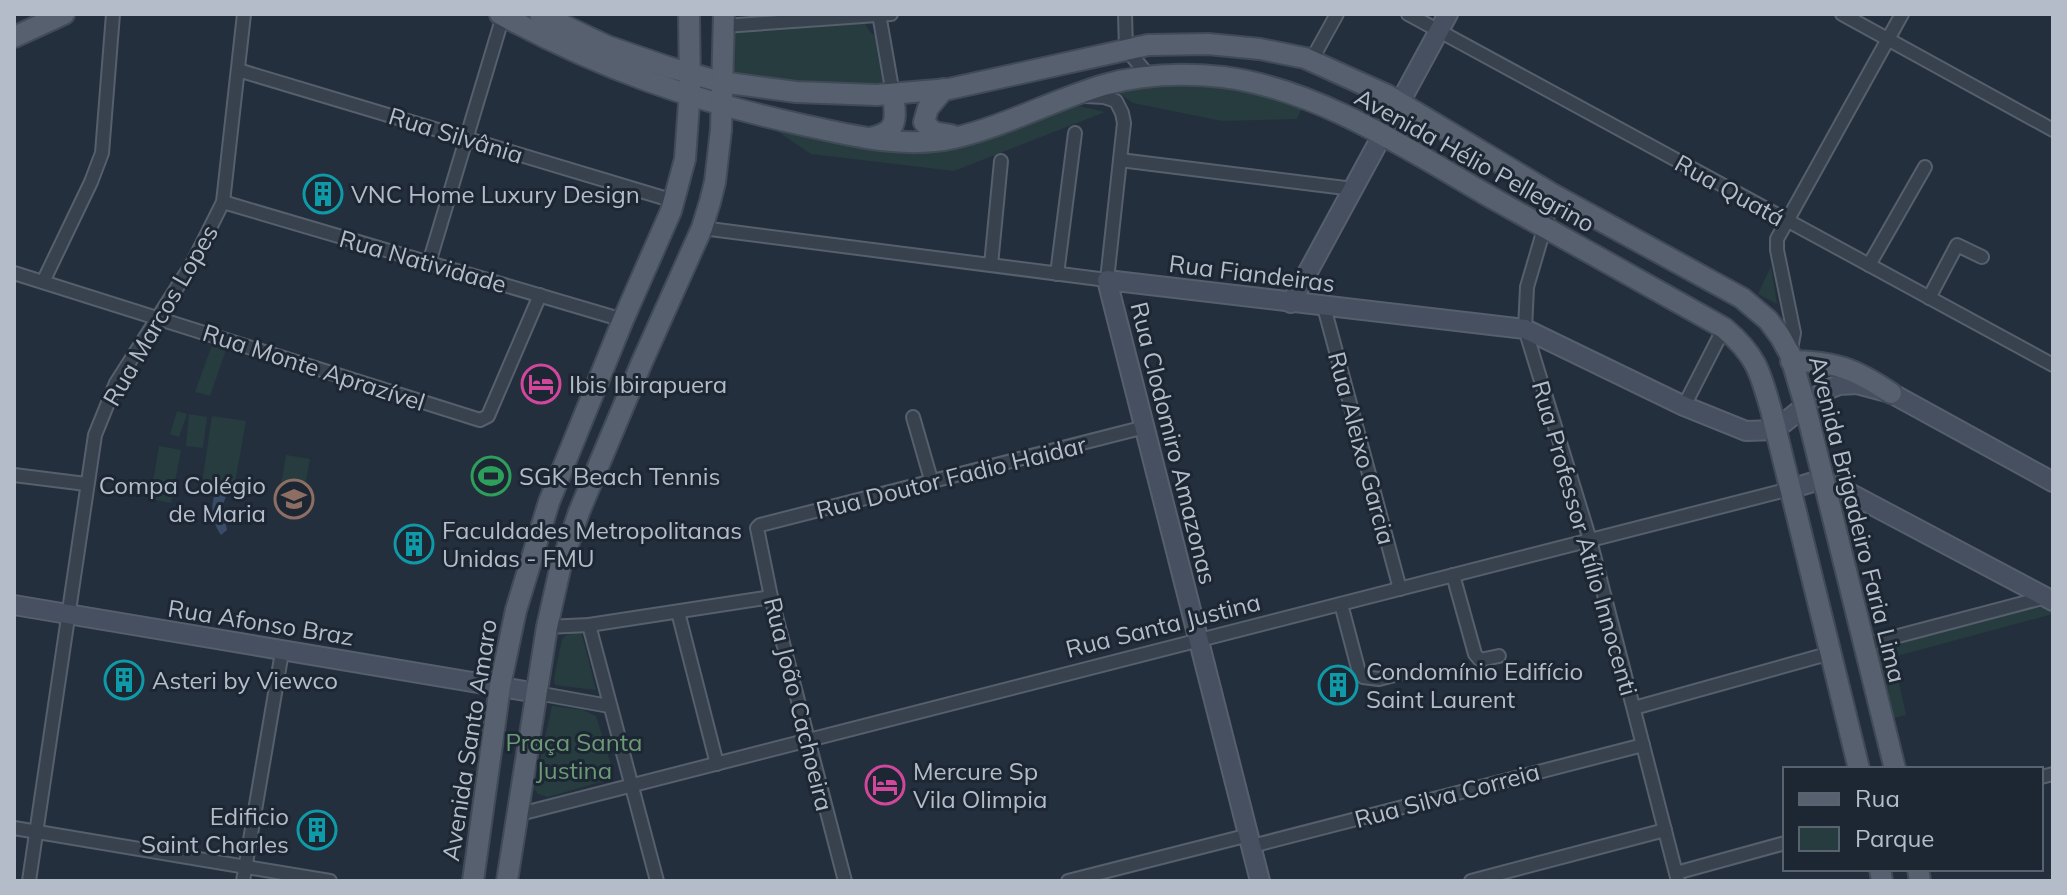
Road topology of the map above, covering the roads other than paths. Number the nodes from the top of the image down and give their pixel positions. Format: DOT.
graph roads {
  1 [pos="64,14"];
  2 [pos="113,14"];
  3 [pos="244,14"];
  4 [pos="540,14"];
  5 [pos="689,14"];
  6 [pos="879,14"];
  7 [pos="891,14"];
  8 [pos="1125,14"];
  9 [pos="1337,14"];
  10 [pos="1408,14"];
  11 [pos="1448,14"];
  12 [pos="1842,14"];
  13 [pos="1902,14"];
  14 [pos="502,15"];
  15 [pos="724,20"];
  16 [pos="568,21"];
  17 [pos="1439,31"];
  18 [pos="14,37"];
  19 [pos="1888,39"];
  20 [pos="1126,49"];
  21 [pos="1311,61"];
  22 [pos="238,70"];
  23 [pos="691,73"];
  24 [pos="1150,77"];
  25 [pos="721,82"];
  26 [pos="944,89"];
  27 [pos="893,94"];
  28 [pos="1075,95"];
  29 [pos="690,96"];
  30 [pos="1399,103"];
  31 [pos="721,105"];
  32 [pos="2053,130"];
  33 [pos="1075,133"];
  34 [pos="1383,135"];
  35 [pos="961,136"];
  36 [pos="467,138"];
  37 [pos="862,138"];
  38 [pos="1120,160"];
  39 [pos="1001,161"];
  40 [pos="1925,167"];
  41 [pos="1353,189"];
  42 [pos="1554,195"];
  43 [pos="674,201"];
  44 [pos="223,202"];
  45 [pos="1787,220"];
  46 [pos="702,228"];
  47 [pos="1545,228"];
  48 [pos="1982,257"];
  49 [pos="429,263"];
  50 [pos="991,265"];
  51 [pos="1869,265"];
  52 [pos="14,273"];
  53 [pos="1057,274"];
  54 [pos="1107,280"];
  55 [pos="43,282"];
  56 [pos="540,295"];
  57 [pos="1742,298"];
  58 [pos="1929,298"];
  59 [pos="1291,303"];
  60 [pos="1324,307"];
  61 [pos="157,317"];
  62 [pos="623,320"];
  63 [pos="1724,328"];
  64 [pos="1525,329"];
  65 [pos="1790,357"];
  66 [pos="2053,365"];
  67 [pos="1891,393"];
  68 [pos="1805,405"];
  69 [pos="1684,406"];
  70 [pos="913,417"];
  71 [pos="1145,427"];
  72 [pos="1775,430"];
  73 [pos="14,475"];
  74 [pos="1823,479"];
  75 [pos="2053,482"];
  76 [pos="932,483"];
  77 [pos="86,484"];
  78 [pos="1790,489"];
  79 [pos="758,526"];
  80 [pos="1590,540"];
  81 [pos="1453,575"];
  82 [pos="1400,589"];
  83 [pos="771,597"];
  84 [pos="2049,599"];
  85 [pos="1341,604"];
  86 [pos="14,605"];
  87 [pos="678,612"];
  88 [pos="66,614"];
  89 [pos="589,625"];
  90 [pos="547,627"];
  91 [pos="1200,640"];
  92 [pos="1864,645"];
  93 [pos="282,652"];
  94 [pos="1831,653"];
  95 [pos="1499,656"];
  96 [pos="1402,673"];
  97 [pos="500,686"];
  98 [pos="537,693"];
  99 [pos="609,706"];
  100 [pos="1634,708"];
  101 [pos="808,741"];
  102 [pos="1643,745"];
  103 [pos="717,764"];
  104 [pos="1859,767"];
  105 [pos="1894,767"];
  106 [pos="630,786"];
  107 [pos="516,815"];
  108 [pos="14,828"];
  109 [pos="1665,830"];
  110 [pos="38,833"];
  111 [pos="1250,841"];
  112 [pos="1783,844"];
  113 [pos="246,866"];
  114 [pos="1677,877"];
  115 [pos="29,881"];
  116 [pos="243,881"];
  117 [pos="330,881"];
  118 [pos="473,881"];
  119 [pos="507,881"];
  120 [pos="657,881"];
  121 [pos="845,881"];
  122 [pos="1068,881"];
  123 [pos="1260,881"];
  124 [pos="1471,881"];
  1 -- 18 [label="main road"];
  2 -- 55 [label="street"];
  3 -- 22 [label="street, Rua Marcos Lopes"];
  4 -- 16 [label="main road, Avenida Hélio Pellegrino"];
  5 -- 23 [label="main road, Avenida Santo Amaro"];
  6 -- 7 [label="street"];
  6 -- 15 [label="street"];
  6 -- 27 [label="street"];
  8 -- 20 [label="street"];
  9 -- 21 [label="street"];
  10 -- 17 [label="street, Rua Quatá"];
  11 -- 17 [label="street"];
  12 -- 19 [label="street"];
  13 -- 19 [label="street"];
  14 -- 29 [label="main road, Avenida Hélio Pellegrino"];
  14 -- 36 [label="street"];
  15 -- 25 [label="main road"];
  16 -- 23 [label="main road, Avenida Hélio Pellegrino"];
  17 -- 30 [label="street"];
  17 -- 45 [label="street, Rua Quatá"];
  19 -- 32 [label="street"];
  19 -- 45 [label="street"];
  20 -- 21 [label="main road, Avenida Hélio Pellegrino"];
  20 -- 24 [label="street"];
  20 -- 26 [label="main road, Avenida Hélio Pellegrino"];
  21 -- 30 [label="main road, Avenida Hélio Pellegrino"];
  22 -- 36 [label="street, Rua Silvânia"];
  22 -- 44 [label="street, Rua Marcos Lopes"];
  23 -- 25 [label="main road, Avenida Hélio Pellegrino"];
  23 -- 29 [label="main road, Avenida Santo Amaro"];
  24 -- 28 [label="main road, Avenida Hélio Pellegrino"];
  24 -- 34 [label="main road, Avenida Hélio Pellegrino"];
  25 -- 27 [label="main road, Avenida Hélio Pellegrino"];
  25 -- 31 [label="main road"];
  26 -- 27 [label="main road, Avenida Hélio Pellegrino"];
  26 -- 35 [label="main road"];
  27 -- 37 [label="main road"];
  28 -- 35 [label="main road, Avenida Hélio Pellegrino"];
  28 -- 38 [label="street, Rua Clodomiro Amazonas"];
  29 -- 31 [label="main road, Avenida Hélio Pellegrino"];
  29 -- 43 [label="main road, Avenida Santo Amaro"];
  30 -- 34 [label="street"];
  30 -- 42 [label="main road, Avenida Hélio Pellegrino"];
  31 -- 37 [label="main road, Avenida Hélio Pellegrino"];
  31 -- 46 [label="main road"];
  33 -- 53 [label="street"];
  34 -- 41 [label="street"];
  34 -- 47 [label="main road, Avenida Hélio Pellegrino"];
  35 -- 37 [label="main road, Avenida Hélio Pellegrino"];
  36 -- 43 [label="street, Rua Silvânia"];
  36 -- 49 [label="street"];
  38 -- 41 [label="street"];
  38 -- 54 [label="street, Rua Clodomiro Amazonas"];
  39 -- 50 [label="street"];
  40 -- 51 [label="street"];
  41 -- 59 [label="street"];
  42 -- 47 [label="street, Rua Professor Atílio Innocenti"];
  42 -- 57 [label="main road, Avenida Hélio Pellegrino"];
  43 -- 62 [label="main road, Avenida Santo Amaro"];
  44 -- 49 [label="street, Rua Natividade"];
  44 -- 61 [label="street, Rua Marcos Lopes"];
  45 -- 51 [label="street, Rua Quatá"];
  45 -- 65 [label="street"];
  46 -- 50 [label="street, Rua Fiandeiras"];
  46 -- 90 [label="main road"];
  47 -- 63 [label="main road, Avenida Hélio Pellegrino"];
  47 -- 64 [label="street, Rua Professor Atílio Innocenti"];
  48 -- 58 [label="street"];
  49 -- 56 [label="street, Rua Natividade"];
  50 -- 53 [label="street, Rua Fiandeiras"];
  51 -- 58 [label="street, Rua Quatá"];
  52 -- 55 [label="street, Rua Monte Aprazível"];
  53 -- 54 [label="street, Rua Fiandeiras"];
  54 -- 59 [label="street, Rua Fiandeiras"];
  54 -- 71 [label="street, Rua Clodomiro Amazonas"];
  55 -- 61 [label="street, Rua Monte Aprazível"];
  56 -- 61 [label="street, Rua Monte Aprazível"];
  56 -- 62 [label="street, Rua Natividade"];
  57 -- 65 [label="main road, Avenida Brigadeiro Faria Lima"];
  58 -- 66 [label="street, Rua Quatá"];
  59 -- 60 [label="street, Rua Fiandeiras"];
  60 -- 64 [label="street, Rua Fiandeiras"];
  60 -- 82 [label="street, Rua Aleixo Garcia"];
  61 -- 77 [label="street, Rua Marcos Lopes"];
  62 -- 97 [label="main road, Avenida Santo Amaro"];
  63 -- 69 [label="street"];
  63 -- 72 [label="main road"];
  64 -- 69 [label="street, Rua Fiandeiras"];
  64 -- 80 [label="street, Rua Professor Atílio Innocenti"];
  65 -- 67 [label="main road"];
  65 -- 68 [label="main road, Avenida Brigadeiro Faria Lima"];
  67 -- 68 [label="street"];
  67 -- 75 [label="street"];
  68 -- 72 [label="street"];
  68 -- 74 [label="main road, Avenida Brigadeiro Faria Lima"];
  69 -- 72 [label="street, Rua Fiandeiras"];
  70 -- 76 [label="street"];
  71 -- 76 [label="street, Rua Doutor Fadio Haidar"];
  71 -- 91 [label="street, Rua Clodomiro Amazonas"];
  72 -- 78 [label="main road"];
  73 -- 77 [label="street"];
  74 -- 78 [label="street, Rua Santa Justina"];
  74 -- 84 [label="street"];
  74 -- 92 [label="main road, Avenida Brigadeiro Faria Lima"];
  76 -- 79 [label="street, Rua Doutor Fadio Haidar"];
  77 -- 88 [label="street, Rua Marcos Lopes"];
  78 -- 80 [label="street, Rua Santa Justina"];
  78 -- 94 [label="main road"];
  79 -- 83 [label="street, Rua João Cachoeira"];
  80 -- 81 [label="street, Rua Santa Justina"];
  80 -- 100 [label="street, Rua Professor Atílio Innocenti"];
  81 -- 82 [label="street, Rua Santa Justina"];
  81 -- 95 [label="street"];
  82 -- 85 [label="street, Rua Santa Justina"];
  83 -- 87 [label="street"];
  83 -- 101 [label="street, Rua João Cachoeira"];
  84 -- 92 [label="street"];
  85 -- 91 [label="street, Rua Santa Justina"];
  85 -- 96 [label="street"];
  86 -- 88 [label="street, Rua Afonso Braz"];
  87 -- 89 [label="street"];
  87 -- 103 [label="street"];
  88 -- 93 [label="street, Rua Afonso Braz"];
  88 -- 110 [label="street, Rua Marcos Lopes"];
  89 -- 90 [label="street"];
  89 -- 99 [label="street"];
  90 -- 98 [label="main road"];
  91 -- 101 [label="street, Rua Santa Justina"];
  91 -- 111 [label="street, Rua Clodomiro Amazonas"];
  92 -- 105 [label="main road, Avenida Brigadeiro Faria Lima"];
  93 -- 97 [label="street, Rua Afonso Braz"];
  93 -- 113 [label="street"];
  94 -- 100 [label="street"];
  94 -- 104 [label="main road"];
  97 -- 98 [label="street, Rua Afonso Braz"];
  97 -- 118 [label="main road, Avenida Santo Amaro"];
  98 -- 99 [label="street"];
  98 -- 107 [label="main road"];
  99 -- 106 [label="street"];
  100 -- 102 [label="street, Rua Professor Atílio Innocenti"];
  101 -- 103 [label="street, Rua Santa Justina"];
  101 -- 121 [label="street, Rua João Cachoeira"];
  102 -- 109 [label="street, Rua Professor Atílio Innocenti"];
  102 -- 111 [label="street, Rua Silva Correia"];
  103 -- 106 [label="street, Rua Santa Justina"];
  106 -- 107 [label="street, Rua Santa Justina"];
  106 -- 120 [label="street"];
  107 -- 119 [label="main road"];
  108 -- 110 [label="street"];
  109 -- 114 [label="street, Rua Professor Atílio Innocenti"];
  109 -- 124 [label="street"];
  110 -- 113 [label="street"];
  110 -- 115 [label="street, Rua Marcos Lopes"];
  111 -- 122 [label="street, Rua Silva Correia"];
  111 -- 123 [label="street, Rua Clodomiro Amazonas"];
  112 -- 114 [label="street"];
  113 -- 116 [label="street"];
  113 -- 117 [label="street"];
}
